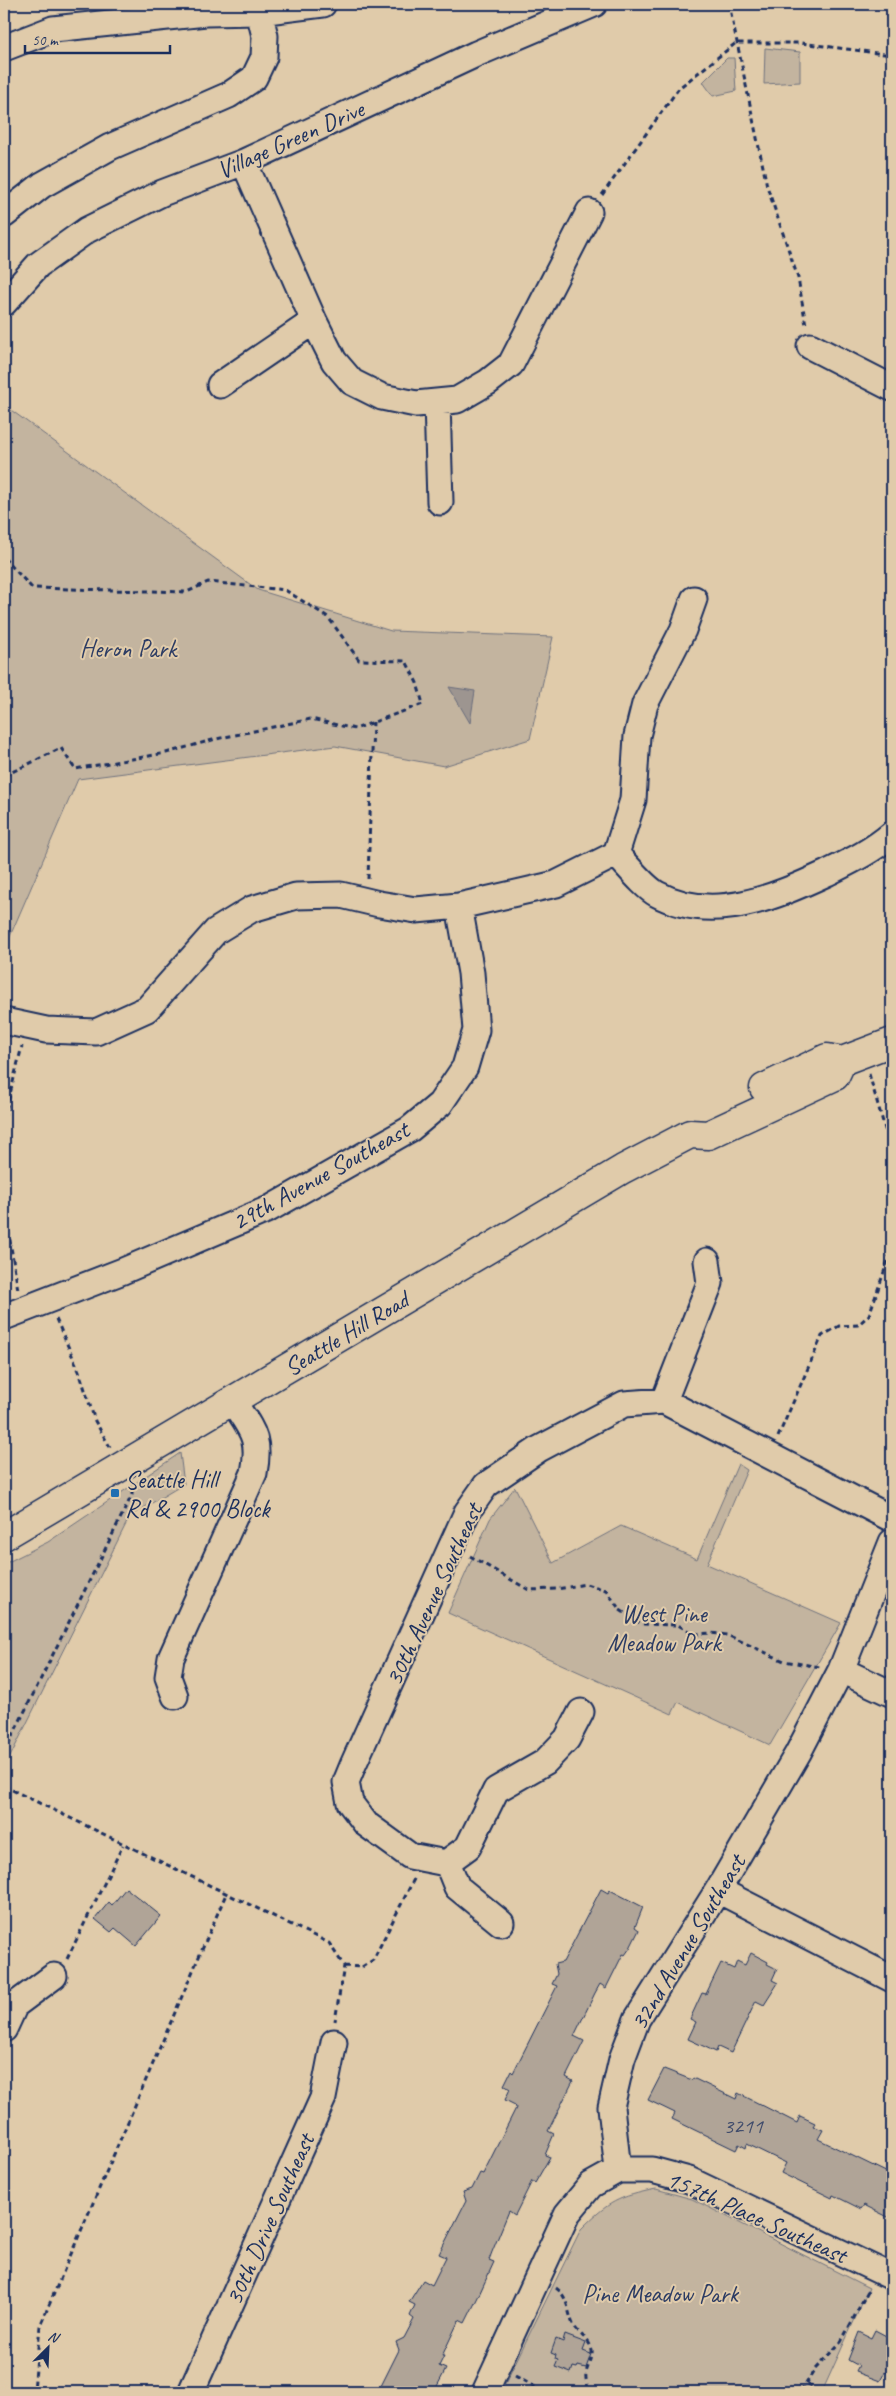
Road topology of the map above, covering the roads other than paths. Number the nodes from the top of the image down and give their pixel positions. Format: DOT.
graph roads {
  1 [pos="323,4"];
  2 [pos="581,5"];
  3 [pos="259,12"];
  4 [pos="4,48"];
  5 [pos="244,162"];
  6 [pos="589,212"];
  7 [pos="4,215"];
  8 [pos="4,303"];
  9 [pos="314,321"];
  10 [pos="810,346"];
  11 [pos="220,385"];
  12 [pos="892,388"];
  13 [pos="437,402"];
  14 [pos="440,502"];
  15 [pos="694,599"];
  16 [pos="892,834"];
  17 [pos="616,854"];
  18 [pos="460,906"];
  19 [pos="15,1023"];
  20 [pos="892,1042"];
  21 [pos="707,1261"];
  22 [pos="13,1314"];
  23 [pos="232,1400"];
  24 [pos="664,1401"];
  25 [pos="892,1520"];
  26 [pos="4,1536"];
  27 [pos="892,1542"];
  28 [pos="841,1670"];
  29 [pos="892,1694"];
  30 [pos="175,1696"];
  31 [pos="581,1712"];
  32 [pos="447,1862"];
  33 [pos="718,1890"];
  34 [pos="501,1923"];
  35 [pos="54,1976"];
  36 [pos="892,1979"];
  37 [pos="4,2029"];
  38 [pos="334,2042"];
  39 [pos="618,2170"];
  40 [pos="886,2274"];
  41 [pos="191,2392"];
  42 [pos="486,2392"];
  1 -- 3 [label="street"];
  2 -- 5 [label="street, Village Green Drive"];
  3 -- 4 [label="street"];
  3 -- 7 [label="street"];
  5 -- 8 [label="street, Village Green Drive"];
  5 -- 9 [label="street"];
  6 -- 13 [label="street"];
  9 -- 11 [label="street"];
  9 -- 13 [label="street"];
  10 -- 12 [label="street"];
  13 -- 14 [label="street"];
  15 -- 17 [label="street"];
  16 -- 17 [label="street"];
  17 -- 18 [label="street"];
  18 -- 19 [label="street"];
  18 -- 22 [label="street, 29th Avenue Southeast"];
  20 -- 23 [label="main road, Seattle Hill Road"];
  21 -- 24 [label="street"];
  23 -- 26 [label="main road, Seattle Hill Road"];
  23 -- 30 [label="street"];
  24 -- 25 [label="street"];
  24 -- 32 [label="street, 30th Avenue Southeast"];
  27 -- 28 [label="street, 32nd Avenue Southeast"];
  28 -- 29 [label="street"];
  28 -- 33 [label="street, 32nd Avenue Southeast"];
  31 -- 32 [label="street"];
  32 -- 34 [label="street"];
  33 -- 36 [label="street"];
  33 -- 39 [label="street, 32nd Avenue Southeast"];
  35 -- 37 [label="street"];
  38 -- 41 [label="street, 30th Drive Southeast"];
  39 -- 40 [label="street, 157th Place Southeast"];
  39 -- 42 [label="street"];
}
